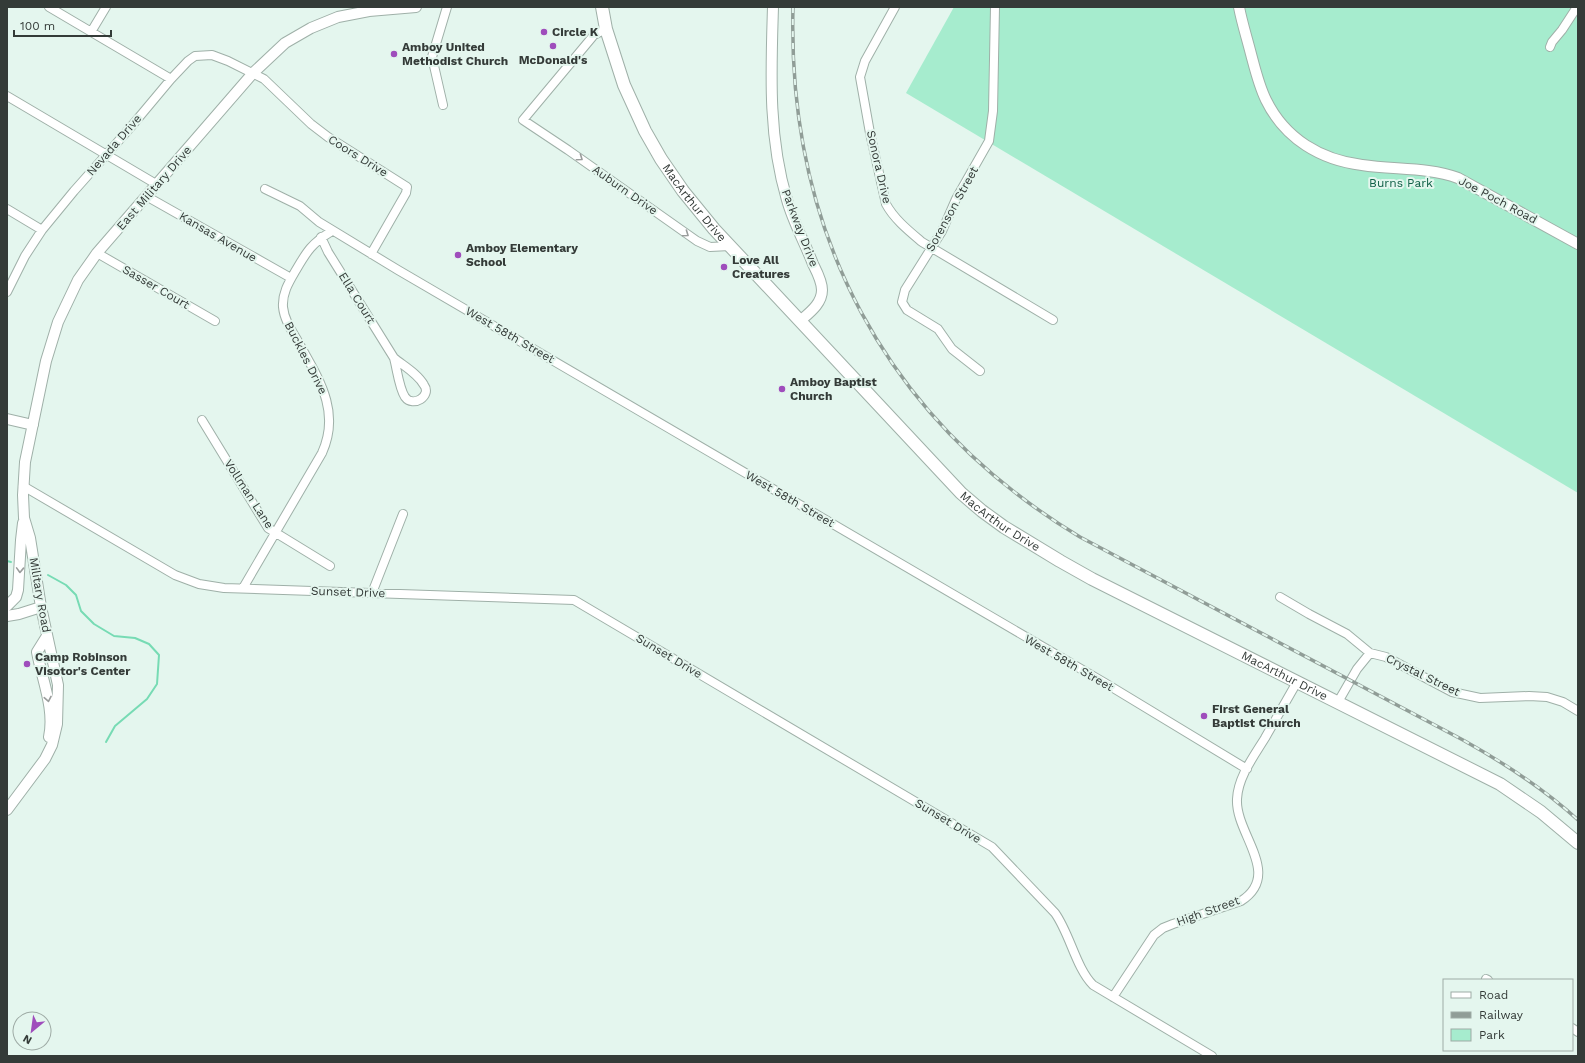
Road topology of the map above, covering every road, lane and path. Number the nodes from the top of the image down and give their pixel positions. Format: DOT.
graph roads {
  1 [pos="48,7"];
  2 [pos="106,7"];
  3 [pos="416,7"];
  4 [pos="447,7"];
  5 [pos="602,7"];
  6 [pos="773,7"];
  7 [pos="895,7"];
  8 [pos="995,7"];
  9 [pos="1577,7"];
  10 [pos="368,9"];
  11 [pos="1239,9"];
  12 [pos="606,29"];
  13 [pos="91,32"];
  14 [pos="1550,47"];
  15 [pos="253,73"];
  16 [pos="171,79"];
  17 [pos="7,96"];
  18 [pos="443,105"];
  19 [pos="106,154"];
  20 [pos="156,184"];
  21 [pos="265,189"];
  22 [pos="146,196"];
  23 [pos="7,209"];
  24 [pos="42,230"];
  25 [pos="332,230"];
  26 [pos="321,237"];
  27 [pos="1578,244"];
  28 [pos="730,246"];
  29 [pos="931,247"];
  30 [pos="97,254"];
  31 [pos="371,254"];
  32 [pos="291,278"];
  33 [pos="7,292"];
  34 [pos="1053,320"];
  35 [pos="215,321"];
  36 [pos="800,321"];
  37 [pos="394,358"];
  38 [pos="980,371"];
  39 [pos="7,419"];
  40 [pos="202,420"];
  41 [pos="33,425"];
  42 [pos="23,486"];
  43 [pos="403,514"];
  44 [pos="24,518"];
  45 [pos="274,533"];
  46 [pos="330,566"];
  47 [pos="243,588"];
  48 [pos="372,592"];
  49 [pos="1280,597"];
  50 [pos="7,606"];
  51 [pos="41,607"];
  52 [pos="7,616"];
  53 [pos="1370,653"];
  54 [pos="1297,682"];
  55 [pos="1338,702"];
  56 [pos="1578,710"];
  57 [pos="1247,769"];
  58 [pos="9,807"];
  59 [pos="1578,843"];
  60 [pos="1114,997"];
  61 [pos="1212,1056"];
  1 -- 13 [label="street"];
  2 -- 13 [label="street"];
  3 -- 10 [label="street, East Military Drive"];
  4 -- 18 [label="street"];
  5 -- 12 [label="main road, MacArthur Drive"];
  6 -- 36 [label="street, Parkway Drive"];
  7 -- 29 [label="street, Sonora Drive"];
  8 -- 29 [label="street, Sorenson Street"];
  9 -- 14 [label="street"];
  10 -- 15 [label="street, East Military Drive"];
  11 -- 27 [label="street, Joe Poch Road"];
  12 -- 28 [label="main road, MacArthur Drive"];
  12 -- 28 [label="street, Auburn Drive, one-way"];
  13 -- 16 [label="street"];
  15 -- 16 [label="street, Nevada Drive"];
  15 -- 20 [label="street, East Military Drive"];
  15 -- 31 [label="street, Coors Drive"];
  16 -- 19 [label="street, Nevada Drive"];
  17 -- 19 [label="street"];
  19 -- 20 [label="street"];
  19 -- 24 [label="street, Nevada Drive"];
  20 -- 22 [label="street, East Military Drive"];
  21 -- 25 [label="street, West 58th Street"];
  22 -- 30 [label="street, East Military Drive"];
  22 -- 32 [label="street, Kansas Avenue"];
  23 -- 24 [label="street"];
  24 -- 33 [label="street, Nevada Drive"];
  25 -- 26 [label="street"];
  25 -- 31 [label="street, West 58th Street"];
  26 -- 32 [label="street, Buckles Drive"];
  26 -- 37 [label="street, Ella Court"];
  28 -- 36 [label="main road, MacArthur Drive"];
  29 -- 34 [label="street, Sonora Drive"];
  29 -- 38 [label="street, Sorenson Street"];
  30 -- 35 [label="street, Sasser Court"];
  30 -- 41 [label="street, East Military Drive"];
  31 -- 57 [label="street, West 58th Street"];
  32 -- 45 [label="street, Buckles Drive"];
  36 -- 54 [label="main road, MacArthur Drive"];
  37 -- 37 [label="street, Ella Court"];
  39 -- 41 [label="street"];
  40 -- 45 [label="street, Vollman Lane"];
  41 -- 42 [label="street, East Military Drive"];
  42 -- 44 [label="street, Military Road"];
  42 -- 47 [label="street, Sunset Drive"];
  43 -- 48 [label="street"];
  44 -- 50 [label="street, one-way"];
  44 -- 51 [label="street, Military Road"];
  45 -- 46 [label="street, Vollman Lane"];
  45 -- 47 [label="street, Buckles Drive"];
  47 -- 48 [label="street, Sunset Drive"];
  48 -- 60 [label="street, Sunset Drive"];
  49 -- 53 [label="street, Crystal Street"];
  51 -- 52 [label="street"];
  51 -- 58 [label="street, Military Road"];
  53 -- 55 [label="street"];
  53 -- 56 [label="street, Crystal Street"];
  54 -- 55 [label="main road, MacArthur Drive"];
  54 -- 57 [label="street, High Street"];
  55 -- 59 [label="main road, MacArthur Drive"];
  57 -- 60 [label="street, High Street"];
  60 -- 61 [label="street, Sunset Drive"];
}
